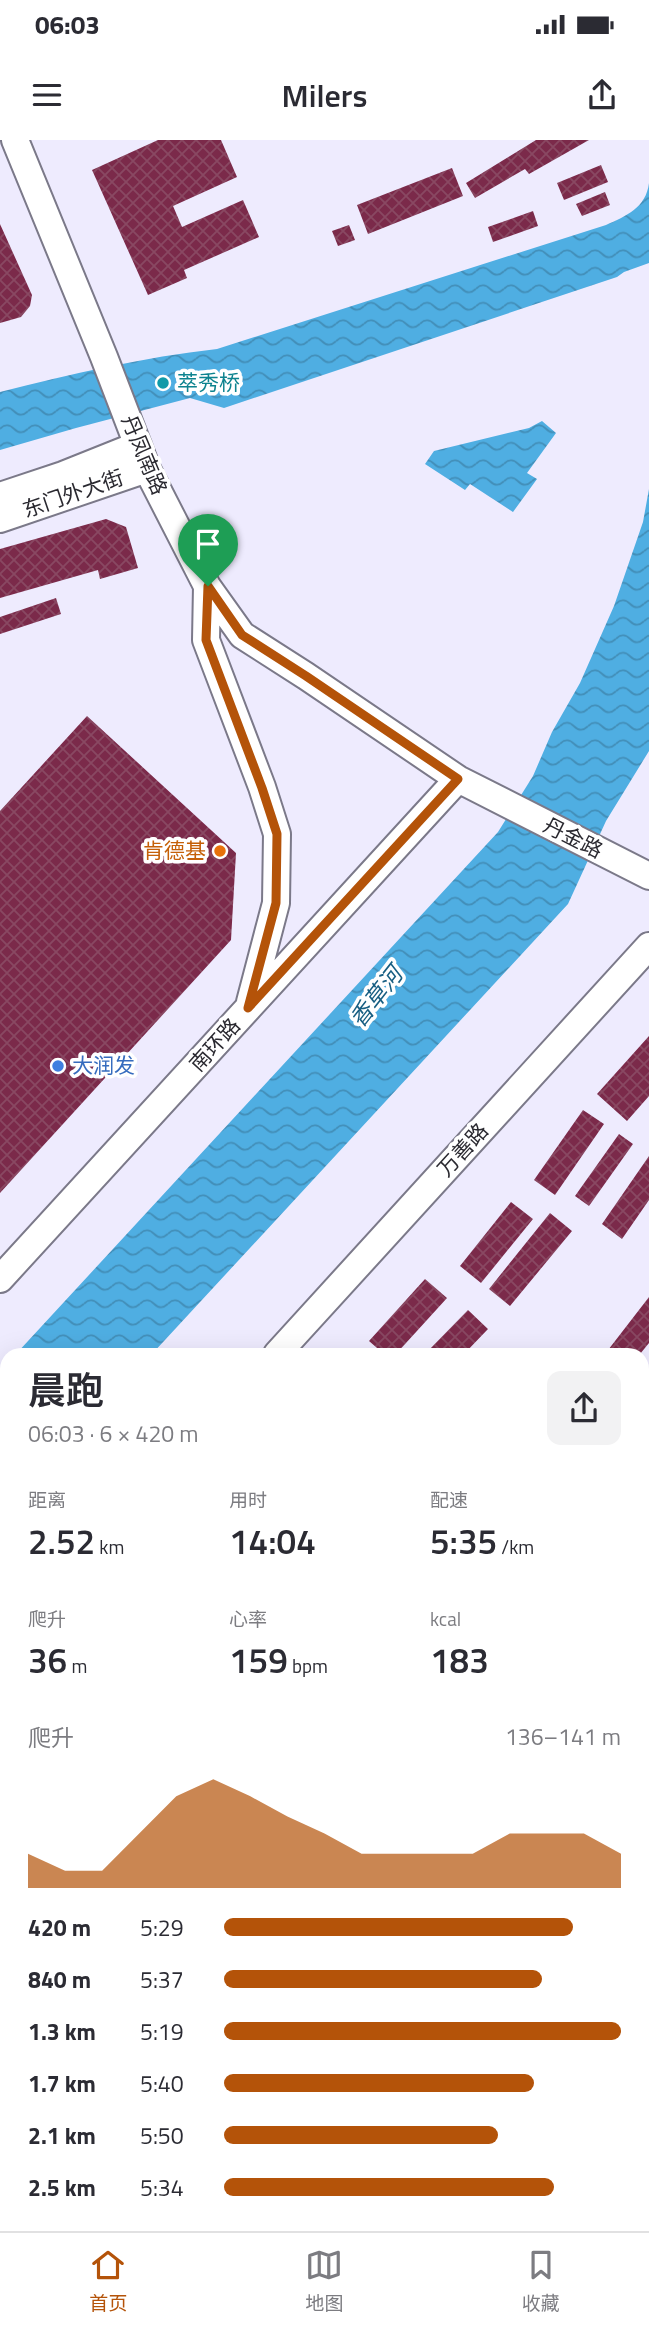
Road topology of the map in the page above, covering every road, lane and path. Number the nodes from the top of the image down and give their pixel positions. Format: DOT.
graph roads {
  1 [pos="15,140"];
  2 [pos="143,457"];
  3 [pos="0,496"];
  4 [pos="0,519"];
  5 [pos="208,586"];
  6 [pos="458,779"];
  7 [pos="649,876"];
  8 [pos="649,946"];
  9 [pos="248,1008"];
  10 [pos="0,1279"];
  11 [pos="282,1348"];
  1 -- 2 [label="main road, 丹凤南路"];
  2 -- 3 [label="main road, 东门外大街"];
  2 -- 4 [label="main road, 东门外大街"];
  2 -- 5 [label="main road, 丹凤南路"];
  5 -- 6 [label="main road, 丹凤南路"];
  5 -- 9 [label="main road"];
  6 -- 7 [label="main road, 丹金路"];
  6 -- 9 [label="main road, 南环路"];
  8 -- 11 [label="main road, 万善路"];
  9 -- 10 [label="main road, 南环路"];
}
